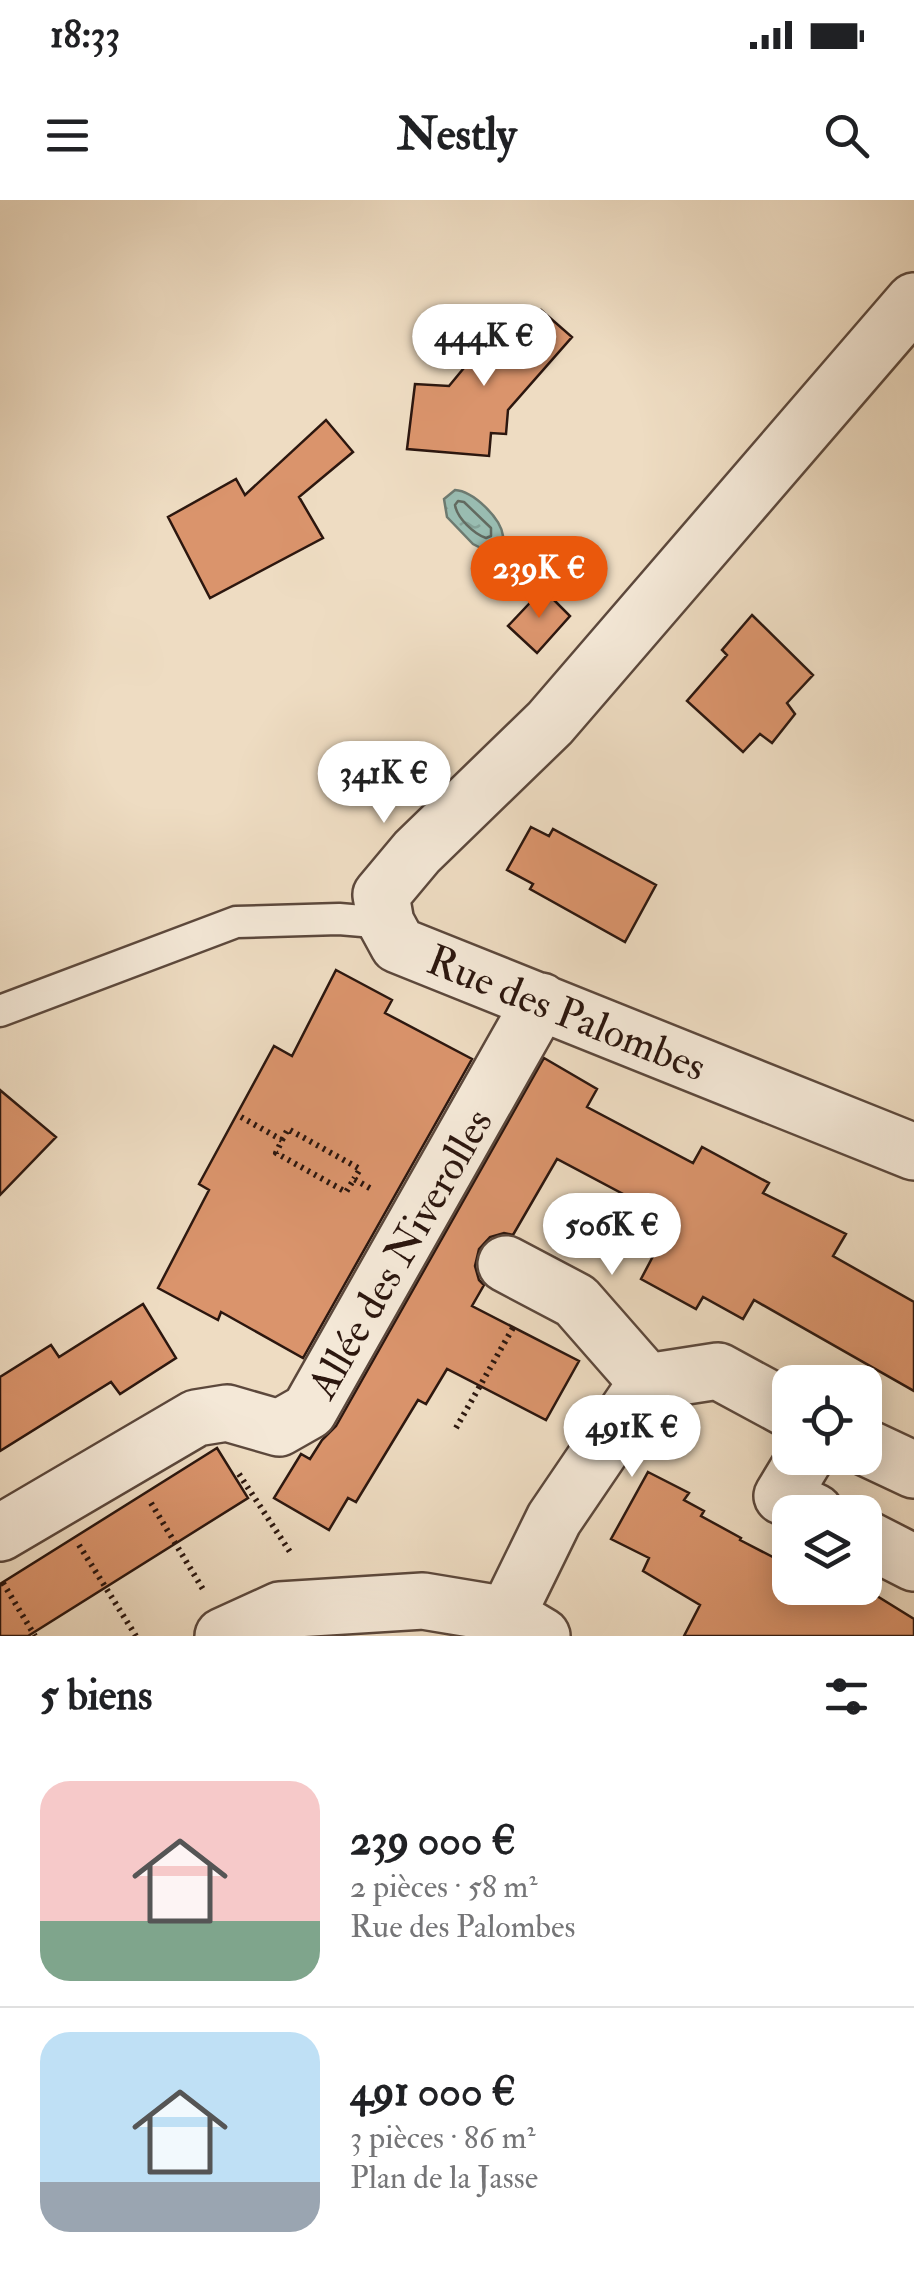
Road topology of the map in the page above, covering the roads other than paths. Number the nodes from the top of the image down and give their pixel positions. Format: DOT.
graph roads {
  1 [pos="914,301"];
  2 [pos="386,923"];
  3 [pos="541,1001"];
  4 [pos="0,1011"];
  5 [pos="914,1152"];
  6 [pos="523,1273"];
  7 [pos="646,1382"];
  8 [pos="772,1400"];
  9 [pos="882,1455"];
  10 [pos="914,1470"];
  11 [pos="0,1532"];
  12 [pos="882,1547"];
  13 [pos="914,1563"];
  14 [pos="217,1619"];
  15 [pos="524,1626"];
  1 -- 2 [label="street, Rue des Palombes"];
  2 -- 3 [label="street, Rue des Palombes"];
  2 -- 4 [label="lane"];
  3 -- 5 [label="street, Rue des Palombes"];
  3 -- 11 [label="street, Allée des Niverolles"];
  6 -- 7 [label="street"];
  7 -- 8 [label="street"];
  7 -- 15 [label="street"];
  9 -- 10 [label="street"];
  12 -- 13 [label="street"];
  14 -- 15 [label="street"];
}
